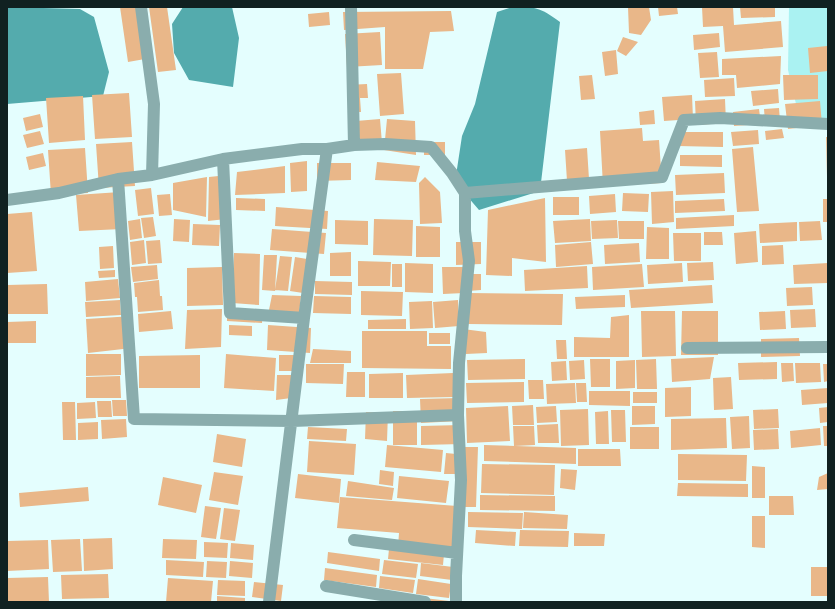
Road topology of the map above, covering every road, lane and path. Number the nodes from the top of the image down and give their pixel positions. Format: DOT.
graph roads {
  1 [pos="141,7"];
  2 [pos="351,7"];
  3 [pos="828,124"];
  4 [pos="354,146"];
  5 [pos="327,149"];
  6 [pos="223,158"];
  7 [pos="152,175"];
  8 [pos="118,179"];
  9 [pos="465,193"];
  10 [pos="7,200"];
  11 [pos="304,318"];
  12 [pos="828,347"];
  13 [pos="687,348"];
  14 [pos="458,415"];
  15 [pos="292,421"];
  16 [pos="354,540"];
  17 [pos="457,553"];
  18 [pos="326,586"];
  19 [pos="269,602"];
  20 [pos="425,602"];
  21 [pos="456,602"];
  1 -- 7 [label="street"];
  2 -- 4 [label="street"];
  3 -- 9 [label="street"];
  4 -- 5 [label="street"];
  4 -- 9 [label="street"];
  5 -- 6 [label="street"];
  5 -- 11 [label="street"];
  6 -- 7 [label="street"];
  6 -- 11 [label="street"];
  7 -- 8 [label="street"];
  8 -- 10 [label="street"];
  8 -- 15 [label="street"];
  9 -- 14 [label="street"];
  11 -- 15 [label="street"];
  12 -- 13 [label="street"];
  14 -- 15 [label="street"];
  14 -- 17 [label="street"];
  15 -- 19 [label="street"];
  16 -- 17 [label="street"];
  17 -- 21 [label="street"];
  18 -- 20 [label="street"];
}
